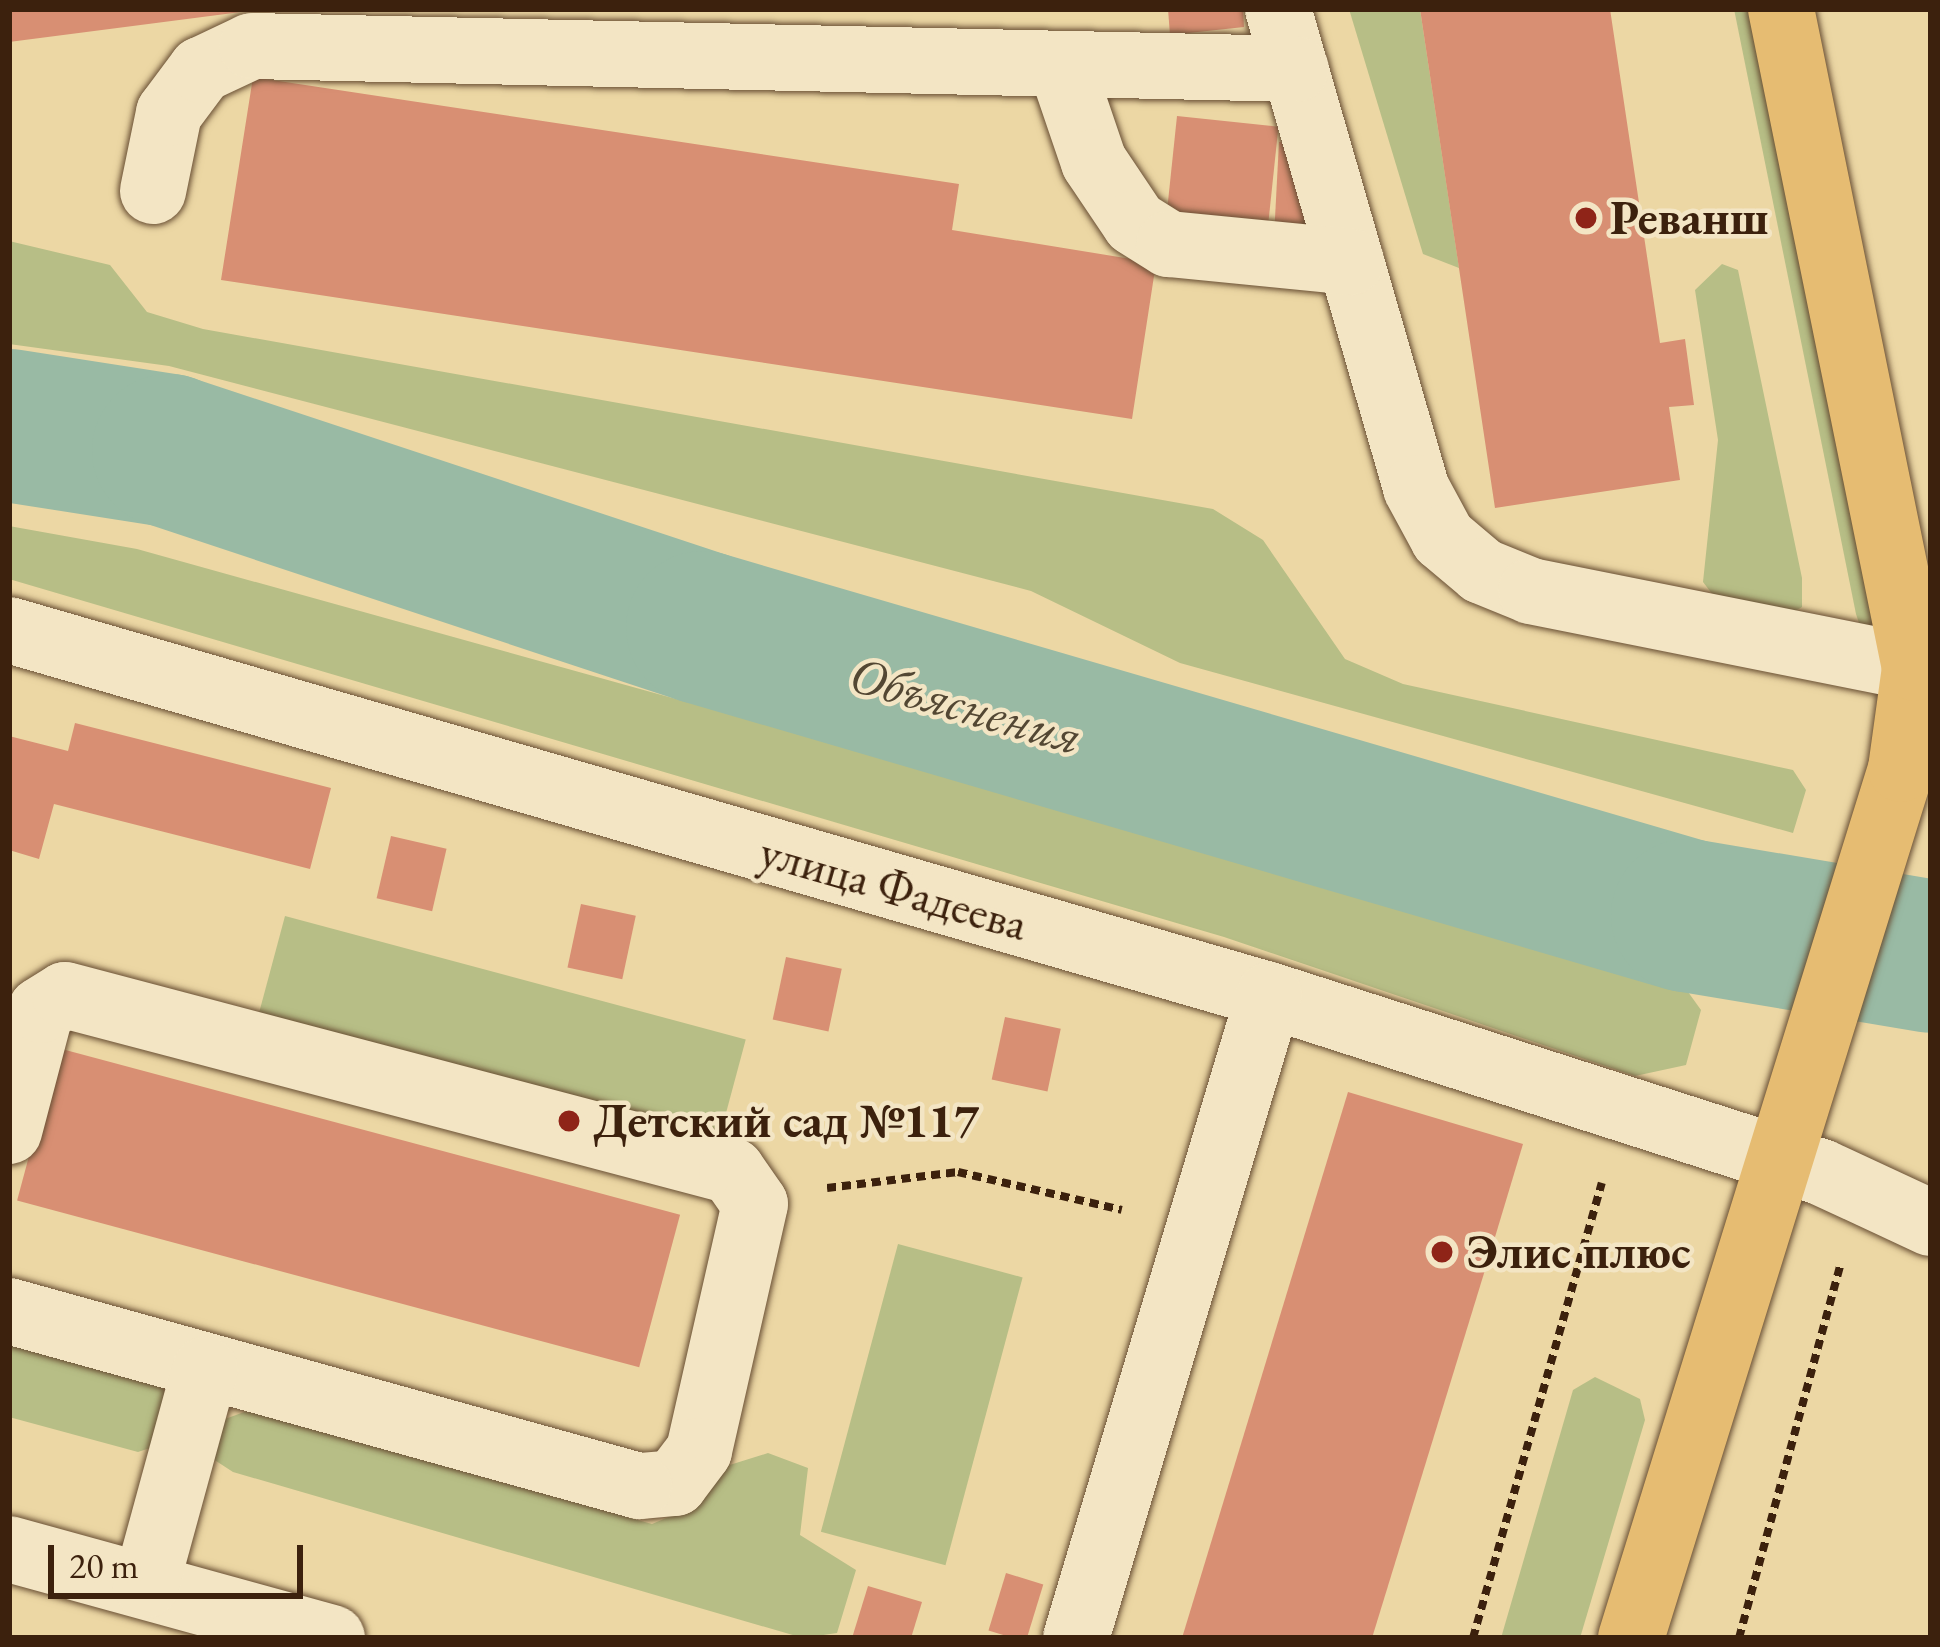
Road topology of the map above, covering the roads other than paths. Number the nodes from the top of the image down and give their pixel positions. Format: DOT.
graph roads {
  1 [pos="1781,9"];
  2 [pos="1287,39"];
  3 [pos="1063,71"];
  4 [pos="153,191"];
  5 [pos="1352,262"];
  6 [pos="1919,594"];
  7 [pos="9,629"];
  8 [pos="1915,668"];
  9 [pos="1269,995"];
  10 [pos="9,1131"];
  11 [pos="1775,1157"];
  12 [pos="1931,1223"];
  13 [pos="9,1311"];
  14 [pos="205,1370"];
  15 [pos="9,1549"];
  16 [pos="146,1586"];
  17 [pos="332,1638"];
  18 [pos="1076,1638"];
  19 [pos="1631,1638"];
  1 -- 6 [label="main road"];
  2 -- 3 [label="street"];
  2 -- 5 [label="street"];
  3 -- 4 [label="street"];
  3 -- 5 [label="street"];
  5 -- 8 [label="street"];
  6 -- 8 [label="main road"];
  7 -- 9 [label="street, улица Фадеева"];
  8 -- 11 [label="main road"];
  9 -- 11 [label="street, улица Фадеева"];
  9 -- 18 [label="street"];
  10 -- 14 [label="street"];
  11 -- 12 [label="street, улица Фадеева"];
  11 -- 19 [label="main road"];
  13 -- 14 [label="street"];
  14 -- 16 [label="street"];
  15 -- 16 [label="street"];
  16 -- 17 [label="street"];
}
